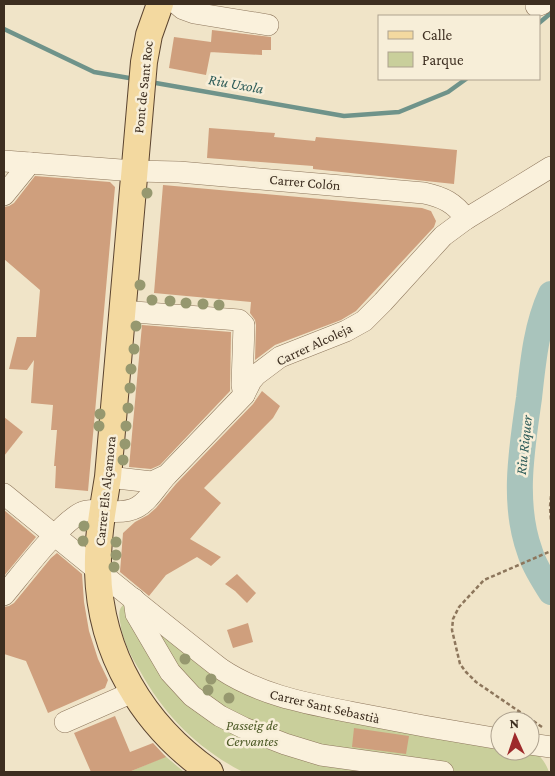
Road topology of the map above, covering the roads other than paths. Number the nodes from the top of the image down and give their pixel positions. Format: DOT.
graph roads {
  1 [pos="160,4"];
  2 [pos="177,4"];
  3 [pos="268,25"];
  4 [pos="4,161"];
  5 [pos="30,163"];
  6 [pos="551,167"];
  7 [pos="134,172"];
  8 [pos="4,195"];
  9 [pos="466,219"];
  10 [pos="121,311"];
  11 [pos="244,395"];
  12 [pos="167,475"];
  13 [pos="108,477"];
  14 [pos="4,494"];
  15 [pos="102,511"];
  16 [pos="55,536"];
  17 [pos="98,572"];
  18 [pos="4,595"];
  19 [pos="134,599"];
  20 [pos="133,692"];
  21 [pos="65,722"];
  22 [pos="490,737"];
  23 [pos="323,763"];
  24 [pos="210,772"];
  25 [pos="443,772"];
  1 -- 7 [label="main road, Pont de Sant Roc"];
  2 -- 3 [label="street"];
  4 -- 5 [label="street, Carrer Colón"];
  5 -- 7 [label="street, Carrer Colón"];
  5 -- 8 [label="street"];
  6 -- 9 [label="street, Carrer Alcoleja"];
  7 -- 9 [label="street, Carrer Colón"];
  7 -- 10 [label="main road, Carrer Els Alçamora"];
  9 -- 11 [label="street, Carrer Alcoleja"];
  10 -- 11 [label="street"];
  10 -- 13 [label="main road, Carrer Els Alçamora"];
  11 -- 12 [label="street, Carrer Alcoleja"];
  12 -- 13 [label="street"];
  12 -- 15 [label="street, Carrer Alcoleja"];
  13 -- 15 [label="main road, Carrer Els Alçamora"];
  14 -- 16 [label="street, Carrer Sant Sebastià"];
  15 -- 16 [label="street, Carrer Alcoleja"];
  15 -- 17 [label="main road, Carrer Els Alçamora"];
  16 -- 17 [label="street, Carrer Sant Sebastià"];
  16 -- 18 [label="street, Carrer Alcoleja"];
  17 -- 19 [label="street, Carrer Sant Sebastià"];
  17 -- 20 [label="main road, Carrer Els Alçamora"];
  19 -- 22 [label="street, Carrer Sant Sebastià"];
  19 -- 23 [label="street"];
  20 -- 21 [label="street"];
  20 -- 24 [label="main road, Carrer Els Alçamora"];
  23 -- 25 [label="street"];
}
